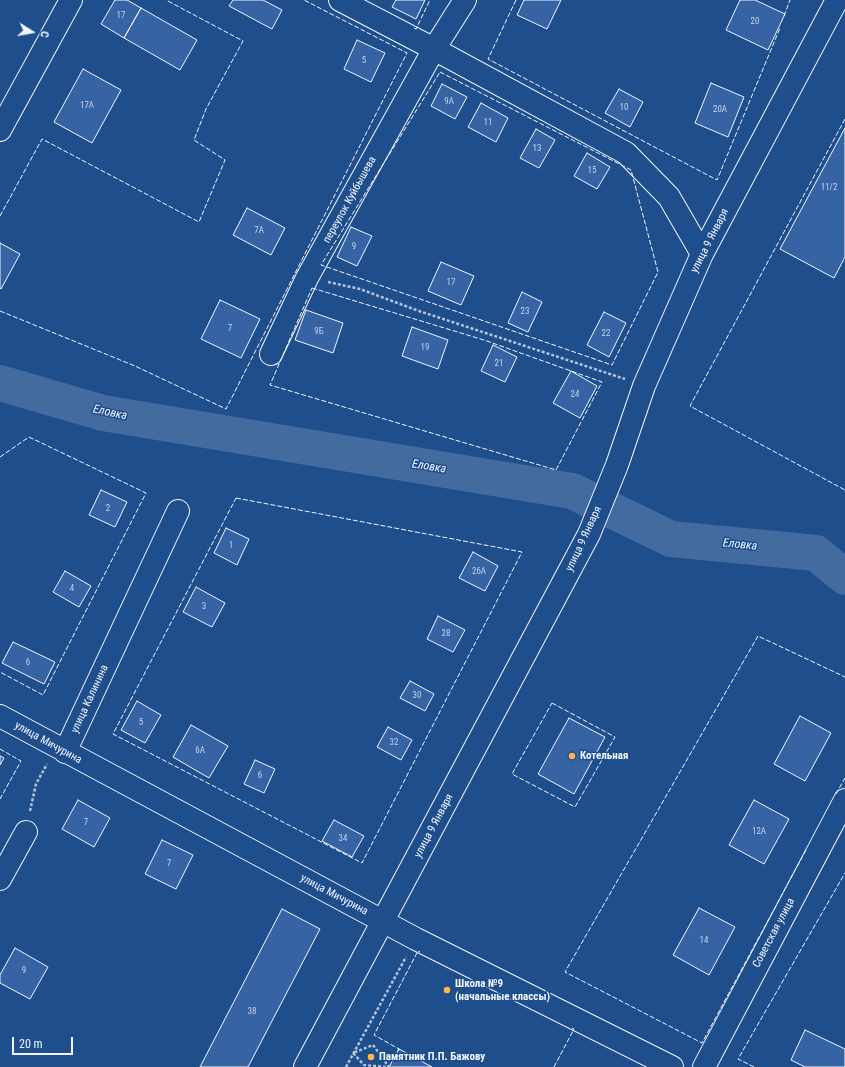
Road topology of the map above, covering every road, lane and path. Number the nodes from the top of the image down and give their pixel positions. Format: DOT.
graph roads {
  1 [pos="71,0"];
  2 [pos="340,0"];
  3 [pos="465,0"];
  4 [pos="837,0"];
  5 [pos="434,49"];
  6 [pos="0,130"];
  7 [pos="702,254"];
  8 [pos="307,278"];
  9 [pos="271,354"];
  10 [pos="644,386"];
  11 [pos="178,511"];
  12 [pos="0,716"];
  13 [pos="65,752"];
  14 [pos="845,800"];
  15 [pos="26,832"];
  16 [pos="0,879"];
  17 [pos="384,921"];
  18 [pos="416,939"];
  19 [pos="354,1053"];
  20 [pos="305,1067"];
  21 [pos="346,1067"];
  22 [pos="388,1067"];
  23 [pos="672,1067"];
  24 [pos="704,1067"];
  1 -- 6 [label="street"];
  2 -- 5 [label="street"];
  3 -- 5 [label="street, переулок Куйбышева"];
  4 -- 7 [label="street, улица 9 Января"];
  5 -- 7 [label="street"];
  5 -- 8 [label="street, переулок Куйбышева"];
  7 -- 10 [label="street, улица 9 Января"];
  8 -- 9 [label="street, переулок Куйбышева"];
  8 -- 10 [label="path"];
  10 -- 17 [label="street, улица 9 Января"];
  11 -- 13 [label="street, улица Калинина"];
  12 -- 13 [label="street, улица Мичурина"];
  13 -- 15 [label="path"];
  13 -- 17 [label="street, улица Мичурина"];
  14 -- 24 [label="street, Советская улица"];
  15 -- 16 [label="street"];
  17 -- 18 [label="street, улица Мичурина"];
  17 -- 20 [label="street, улица 9 Января"];
  18 -- 19 [label="path"];
  18 -- 23 [label="street, улица Мичурина"];
  19 -- 21 [label="path"];
  19 -- 22 [label="path"];
  19 -- 22 [label="path"];
}
